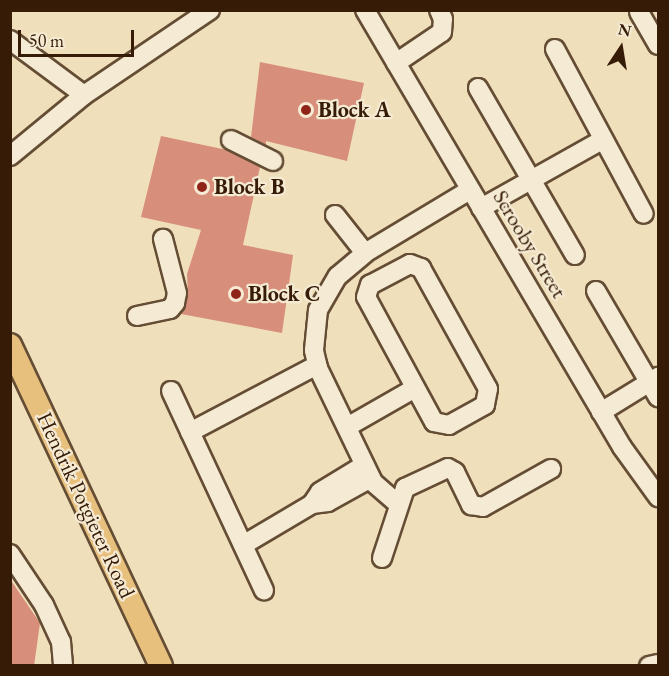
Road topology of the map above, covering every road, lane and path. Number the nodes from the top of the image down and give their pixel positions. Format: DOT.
graph roads {
  1 [pos="210,10"];
  2 [pos="365,10"];
  3 [pos="439,10"];
  4 [pos="639,12"];
  5 [pos="10,40"];
  6 [pos="658,45"];
  7 [pos="555,49"];
  8 [pos="396,63"];
  9 [pos="478,88"];
  10 [pos="84,95"];
  11 [pos="231,140"];
  12 [pos="602,140"];
  13 [pos="10,156"];
  14 [pos="273,161"];
  15 [pos="531,180"];
  16 [pos="470,190"];
  17 [pos="481,208"];
  18 [pos="644,214"];
  19 [pos="335,215"];
  20 [pos="163,239"];
  21 [pos="365,253"];
  22 [pos="575,255"];
  23 [pos="596,291"];
  24 [pos="137,316"];
  25 [pos="10,345"];
  26 [pos="316,359"];
  27 [pos="656,385"];
  28 [pos="415,388"];
  29 [pos="171,391"];
  30 [pos="601,412"];
  31 [pos="346,428"];
  32 [pos="190,432"];
  33 [pos="551,469"];
  34 [pos="368,472"];
  35 [pos="658,497"];
  36 [pos="398,504"];
  37 [pos="243,545"];
  38 [pos="10,554"];
  39 [pos="382,558"];
  40 [pos="264,590"];
  41 [pos="658,664"];
  42 [pos="63,666"];
  43 [pos="161,666"];
  44 [pos="649,666"];
  1 -- 10 [label="street"];
  2 -- 8 [label="street, Scrooby Street"];
  3 -- 8 [label="street"];
  4 -- 6 [label="street"];
  5 -- 10 [label="street"];
  7 -- 12 [label="street"];
  8 -- 16 [label="street, Scrooby Street"];
  9 -- 15 [label="street"];
  10 -- 13 [label="street"];
  11 -- 14 [label="street"];
  12 -- 15 [label="street"];
  12 -- 18 [label="street"];
  15 -- 17 [label="street"];
  15 -- 22 [label="street"];
  16 -- 17 [label="street, Scrooby Street"];
  16 -- 21 [label="street"];
  17 -- 30 [label="street, Scrooby Street"];
  19 -- 21 [label="street"];
  20 -- 24 [label="street"];
  21 -- 26 [label="street"];
  23 -- 27 [label="street"];
  25 -- 43 [label="main road, Hendrik Potgieter Road"];
  26 -- 31 [label="street"];
  26 -- 32 [label="street"];
  27 -- 30 [label="street"];
  28 -- 28 [label="street"];
  28 -- 31 [label="street"];
  29 -- 32 [label="street"];
  30 -- 35 [label="street, Scrooby Street"];
  31 -- 34 [label="street"];
  32 -- 37 [label="street"];
  33 -- 36 [label="street"];
  34 -- 36 [label="street"];
  34 -- 37 [label="street"];
  36 -- 39 [label="street"];
  37 -- 40 [label="street"];
  38 -- 42 [label="street"];
  41 -- 44 [label="street"];
}
